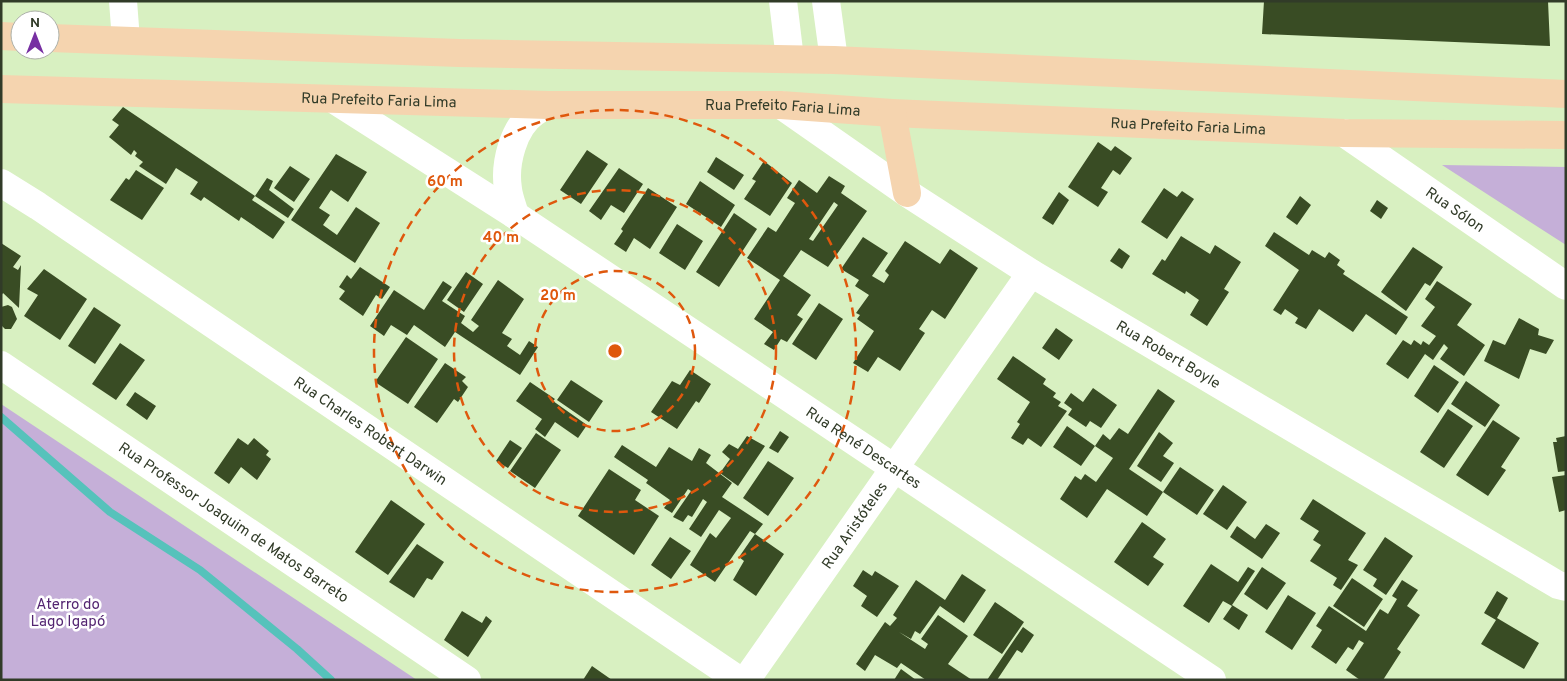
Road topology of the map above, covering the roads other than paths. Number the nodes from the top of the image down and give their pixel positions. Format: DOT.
graph roads {
  1 [pos="123,1"];
  2 [pos="783,1"];
  3 [pos="826,1"];
  4 [pos="60,38"];
  5 [pos="126,40"];
  6 [pos="790,59"];
  7 [pos="834,60"];
  8 [pos="1,89"];
  9 [pos="1566,94"];
  10 [pos="333,99"];
  11 [pos="548,105"];
  12 [pos="781,105"];
  13 [pos="892,113"];
  14 [pos="1344,133"];
  15 [pos="1566,135"];
  16 [pos="1,183"];
  17 [pos="907,193"];
  18 [pos="515,215"];
  19 [pos="1031,273"];
  20 [pos="1566,286"];
  21 [pos="1,365"];
  22 [pos="894,468"];
  23 [pos="1566,587"];
  24 [pos="467,680"];
  25 [pos="739,680"];
  26 [pos="746,680"];
  27 [pos="1212,680"];
  1 -- 5 [label="street"];
  2 -- 6 [label="street"];
  3 -- 7 [label="street"];
  4 -- 5 [label="main road"];
  5 -- 6 [label="main road"];
  6 -- 7 [label="main road"];
  7 -- 9 [label="main road"];
  8 -- 10 [label="main road, Rua Prefeito Faria Lima"];
  10 -- 11 [label="main road, Rua Prefeito Faria Lima"];
  10 -- 18 [label="street, Rua René Descartes"];
  11 -- 12 [label="main road, Rua Prefeito Faria Lima"];
  11 -- 18 [label="street"];
  12 -- 13 [label="main road, Rua Prefeito Faria Lima"];
  12 -- 17 [label="street, Rua Robert Boyle"];
  13 -- 14 [label="main road, Rua Prefeito Faria Lima"];
  13 -- 17 [label="main road"];
  14 -- 15 [label="main road, Rua Prefeito Faria Lima"];
  14 -- 20 [label="street, Rua Sólon"];
  16 -- 25 [label="street, Rua Charles Robert Darwin"];
  17 -- 19 [label="street, Rua Robert Boyle"];
  18 -- 22 [label="street, Rua René Descartes"];
  19 -- 22 [label="street, Rua Aristóteles"];
  19 -- 23 [label="street, Rua Robert Boyle"];
  21 -- 24 [label="street, Rua Professor Joaquim de Matos Barreto"];
  22 -- 26 [label="street, Rua Aristóteles"];
  22 -- 27 [label="street, Rua René Descartes"];
}
